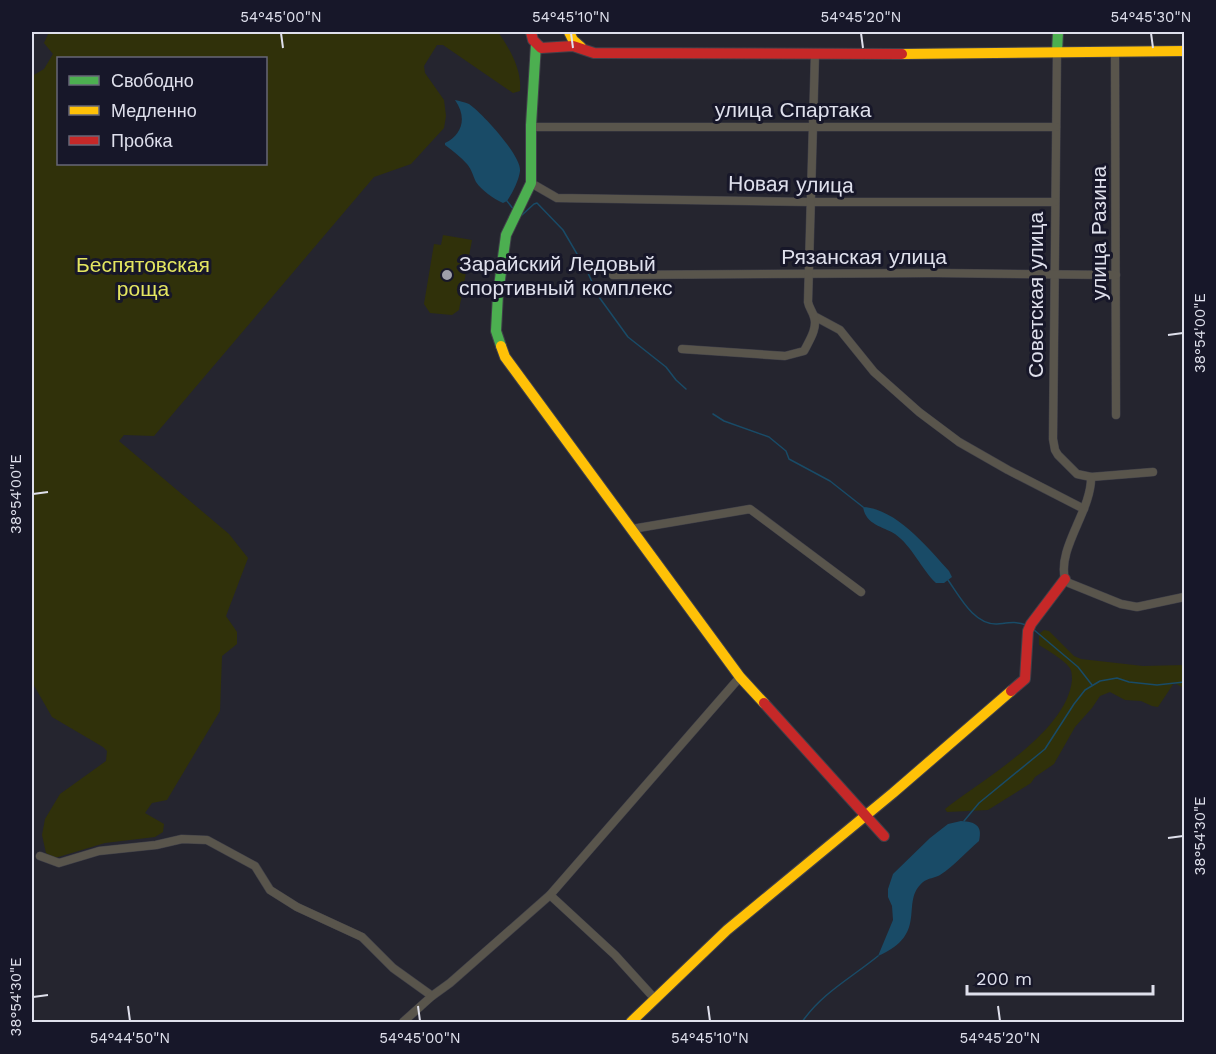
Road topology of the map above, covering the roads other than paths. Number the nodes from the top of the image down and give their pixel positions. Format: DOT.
graph roads {
  1 [pos="531,32"];
  2 [pos="569,32"];
  3 [pos="1058,32"];
  4 [pos="536,44"];
  5 [pos="581,48"];
  6 [pos="555,49"];
  7 [pos="1115,51"];
  8 [pos="1185,51"];
  9 [pos="1057,52"];
  10 [pos="815,53"];
  11 [pos="537,64"];
  12 [pos="531,127"];
  13 [pos="813,127"];
  14 [pos="1056,127"];
  15 [pos="531,183"];
  16 [pos="811,202"];
  17 [pos="1055,202"];
  18 [pos="809,274"];
  19 [pos="613,275"];
  20 [pos="1056,275"];
  21 [pos="1116,275"];
  22 [pos="814,316"];
  23 [pos="682,349"];
  24 [pos="1116,415"];
  25 [pos="1153,471"];
  26 [pos="1091,477"];
  27 [pos="1084,509"];
  28 [pos="632,529"];
  29 [pos="1065,579"];
  30 [pos="861,592"];
  31 [pos="1185,597"];
  32 [pos="740,677"];
  33 [pos="864,815"];
  34 [pos="884,836"];
  35 [pos="40,856"];
  36 [pos="550,895"];
  37 [pos="432,996"];
  38 [pos="655,999"];
  39 [pos="403,1023"];
  40 [pos="631,1023"];
  1 -- 4 [label="street"];
  2 -- 5 [label="street"];
  2 -- 6 [label="street"];
  3 -- 9 [label="street, Советская улица"];
  4 -- 6 [label="street"];
  4 -- 11 [label="street"];
  5 -- 6 [label="street"];
  5 -- 10 [label="street"];
  6 -- 11 [label="street"];
  7 -- 8 [label="street"];
  7 -- 9 [label="street"];
  7 -- 21 [label="street, улица Разина"];
  9 -- 10 [label="street"];
  9 -- 14 [label="street, Советская улица"];
  10 -- 13 [label="street"];
  11 -- 12 [label="street"];
  12 -- 13 [label="street, улица Спартака"];
  12 -- 15 [label="street"];
  13 -- 14 [label="street, улица Спартака"];
  13 -- 16 [label="street"];
  14 -- 17 [label="street, Советская улица"];
  15 -- 16 [label="street, Новая улица"];
  15 -- 28 [label="street"];
  16 -- 17 [label="street, Новая улица"];
  16 -- 18 [label="street"];
  17 -- 20 [label="street, Советская улица"];
  18 -- 19 [label="street, Рязанская улица"];
  18 -- 20 [label="street, Рязанская улица"];
  18 -- 22 [label="street"];
  20 -- 21 [label="street, Рязанская улица"];
  20 -- 26 [label="street, Советская улица"];
  21 -- 24 [label="street, улица Разина"];
  22 -- 23 [label="street"];
  22 -- 27 [label="street"];
  25 -- 26 [label="street"];
  26 -- 27 [label="street"];
  27 -- 29 [label="street"];
  28 -- 30 [label="street"];
  28 -- 32 [label="street"];
  29 -- 31 [label="street"];
  29 -- 33 [label="street"];
  32 -- 33 [label="street"];
  32 -- 36 [label="street"];
  33 -- 34 [label="street"];
  33 -- 38 [label="street"];
  35 -- 37 [label="street"];
  36 -- 37 [label="street"];
  36 -- 38 [label="street"];
  37 -- 39 [label="street"];
  38 -- 40 [label="street"];
}
